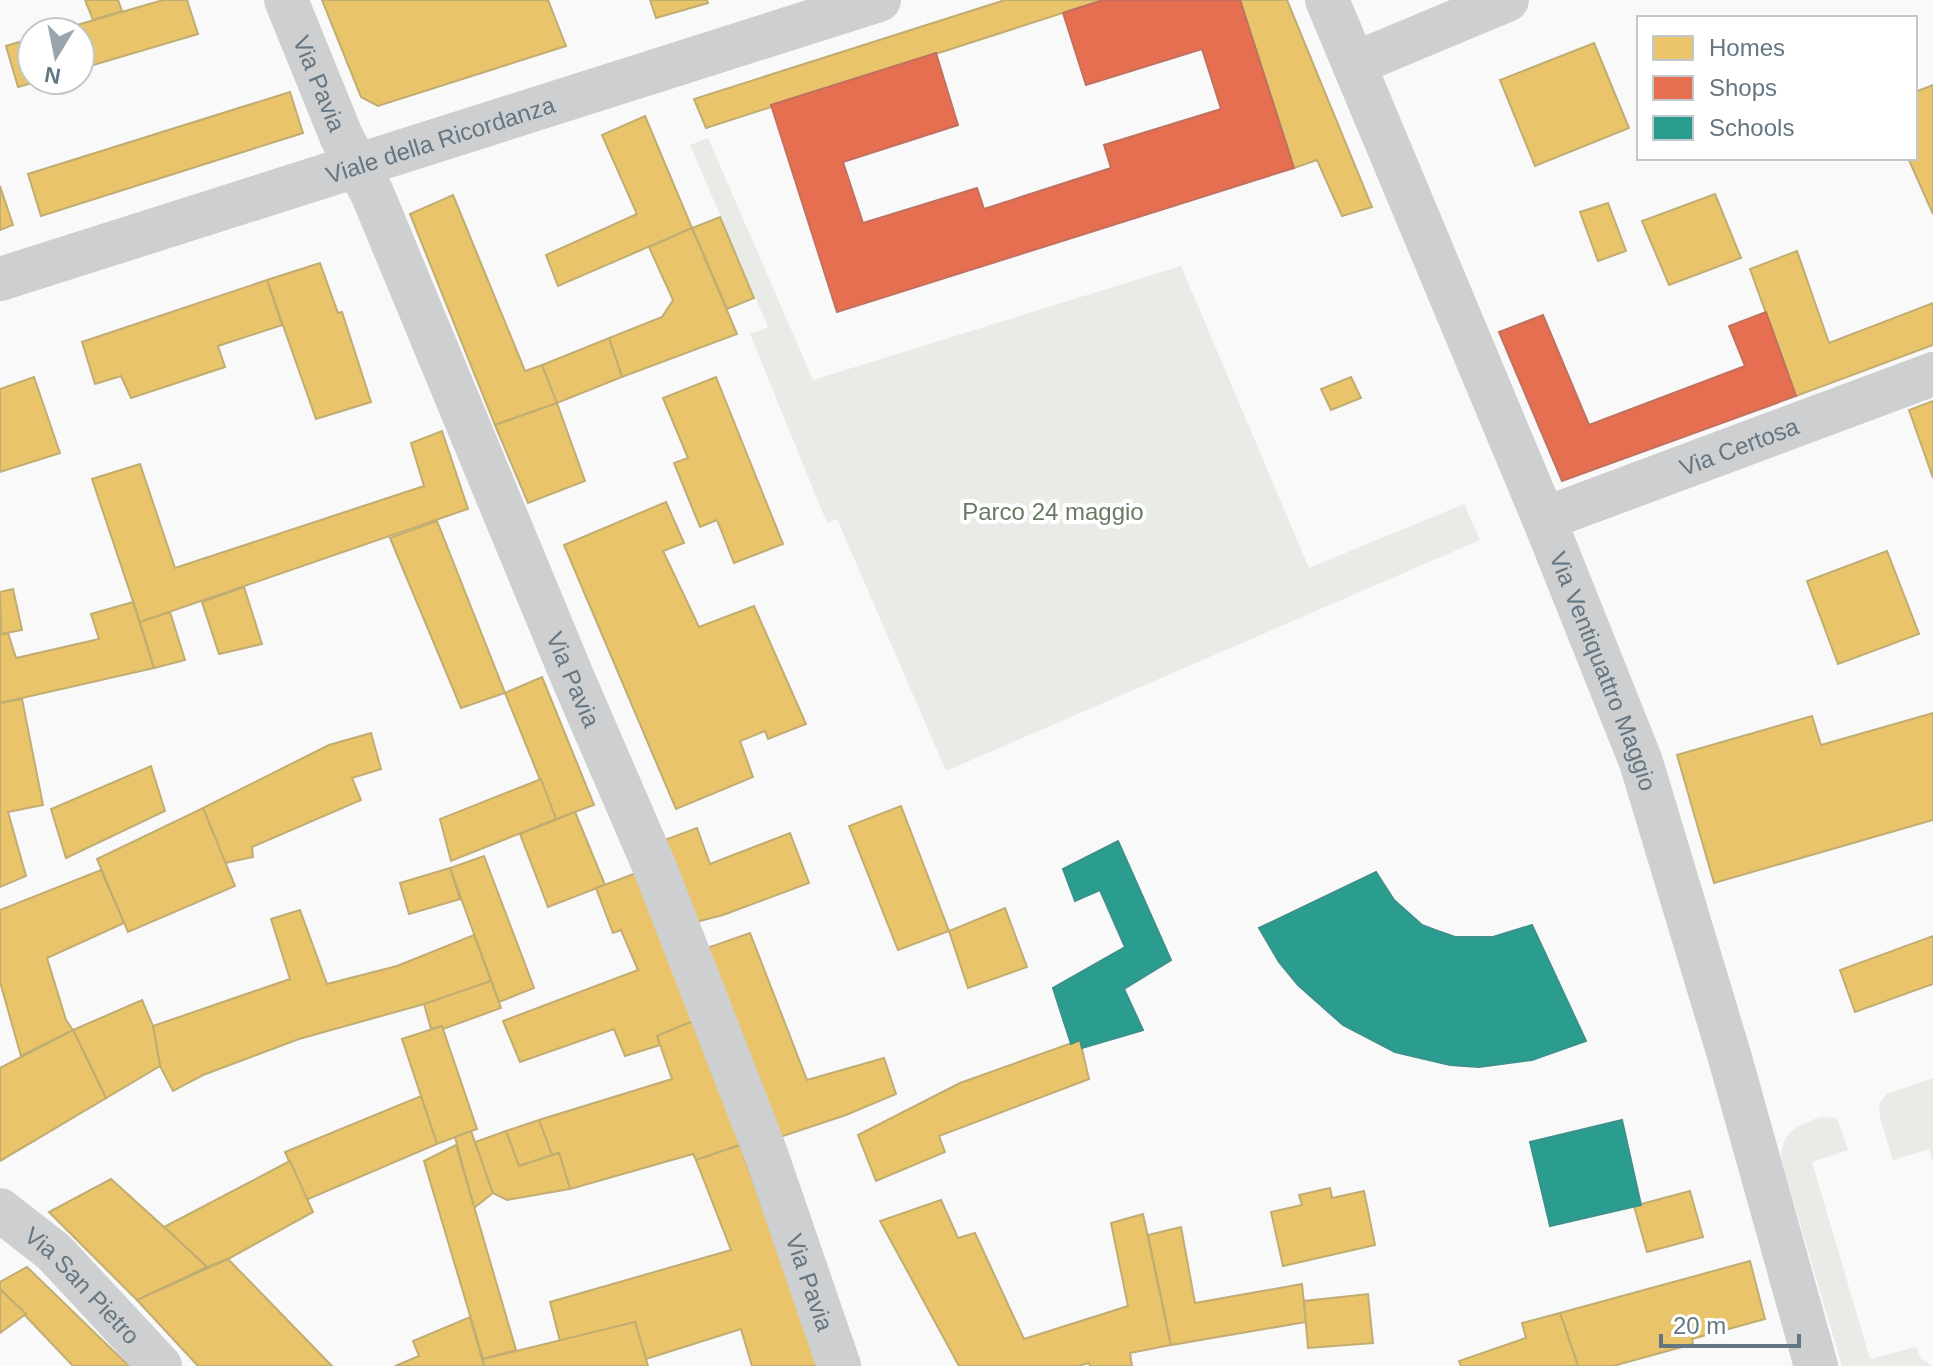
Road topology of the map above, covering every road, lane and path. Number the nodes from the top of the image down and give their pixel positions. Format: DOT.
graph roads {
  1 [pos="286,0"];
  2 [pos="879,0"];
  3 [pos="1327,0"];
  4 [pos="1507,0"];
  5 [pos="1354,64"];
  6 [pos="357,165"];
  7 [pos="0,279"];
  8 [pos="1933,374"];
  9 [pos="1544,519"];
  10 [pos="0,1210"];
  11 [pos="160,1366"];
  12 [pos="839,1366"];
  13 [pos="1816,1366"];
  1 -- 6 [label="street, Via Pavia"];
  2 -- 6 [label="street, Viale della Ricordanza"];
  3 -- 5 [label="street, Via Ventiquattro Maggio"];
  4 -- 5 [label="street"];
  5 -- 9 [label="street, Via Ventiquattro Maggio"];
  6 -- 7 [label="street, Viale della Ricordanza"];
  6 -- 12 [label="street, Via Pavia"];
  8 -- 9 [label="street, Via Certosa"];
  9 -- 13 [label="street, Via Ventiquattro Maggio"];
  10 -- 11 [label="street, Via San Pietro"];
}
